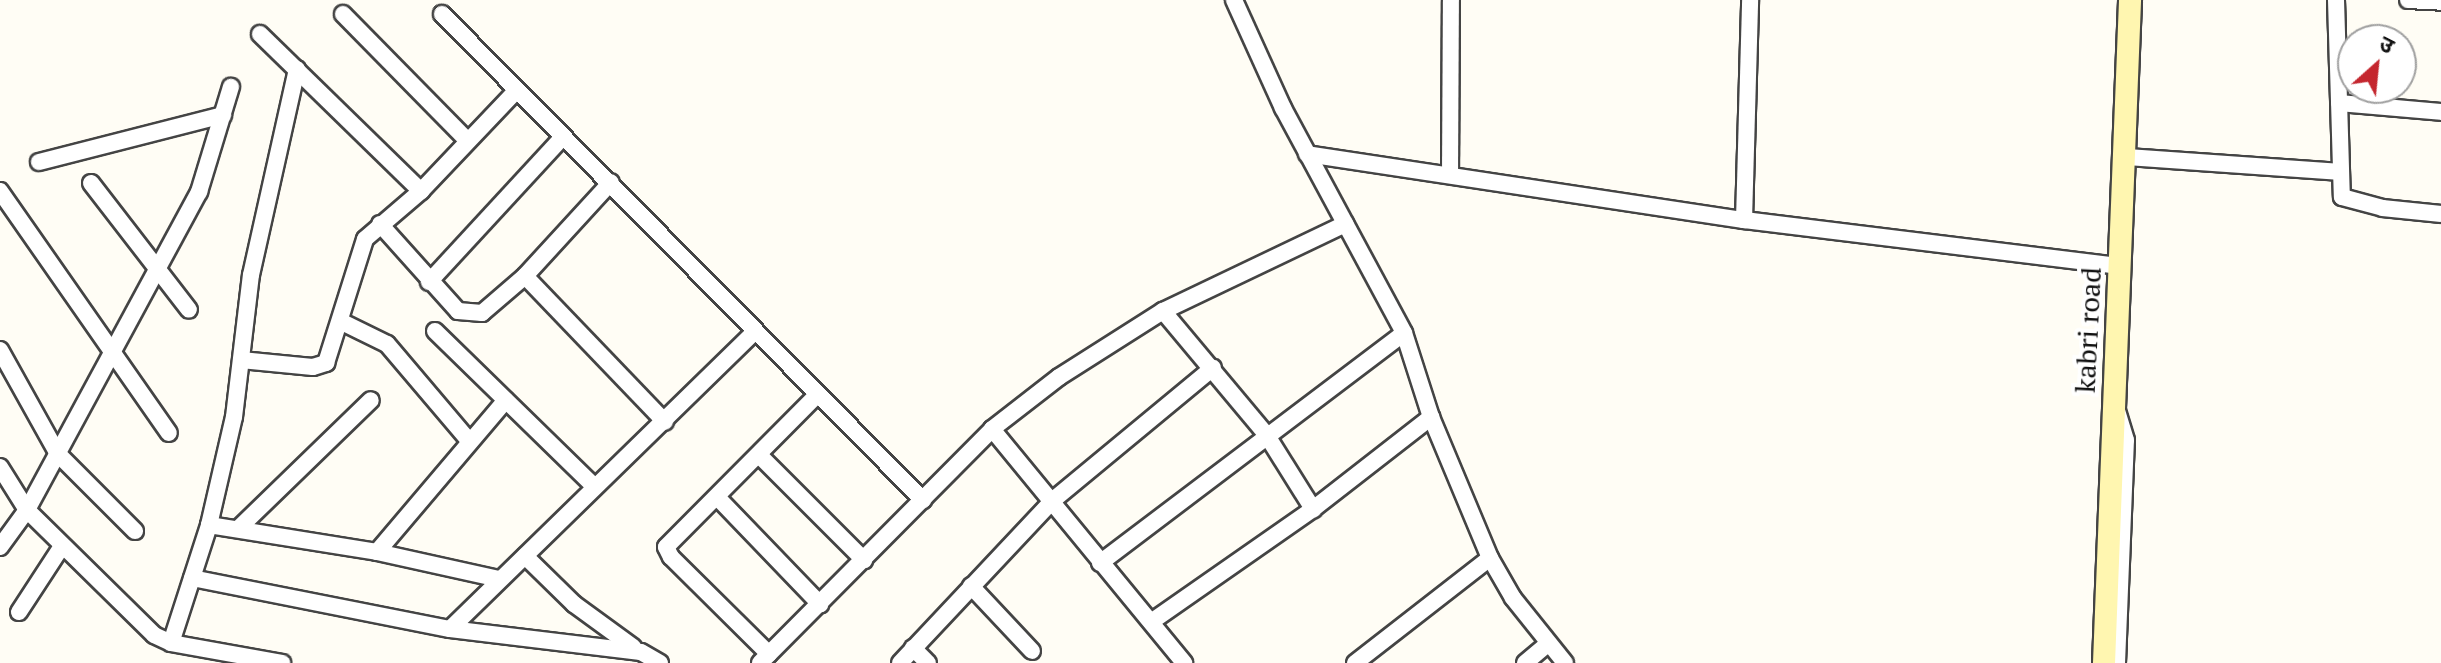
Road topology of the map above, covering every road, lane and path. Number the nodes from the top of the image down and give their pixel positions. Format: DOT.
graph roads {
  1 [pos="1234,0"];
  2 [pos="1451,0"];
  3 [pos="1750,0"];
  4 [pos="2130,0"];
  5 [pos="2336,0"];
  6 [pos="2408,0"];
  7 [pos="2441,2"];
  8 [pos="343,14"];
  9 [pos="442,14"];
  10 [pos="260,34"];
  11 [pos="2337,34"];
  12 [pos="297,69"];
  13 [pos="231,87"];
  14 [pos="517,90"];
  15 [pos="2339,104"];
  16 [pos="2350,104"];
  17 [pos="2441,112"];
  18 [pos="223,115"];
  19 [pos="563,137"];
  20 [pos="467,140"];
  21 [pos="1307,154"];
  22 [pos="2128,157"];
  23 [pos="39,162"];
  24 [pos="2340,172"];
  25 [pos="1450,175"];
  26 [pos="611,182"];
  27 [pos="91,183"];
  28 [pos="0,191"];
  29 [pos="421,191"];
  30 [pos="2441,214"];
  31 [pos="1744,220"];
  32 [pos="380,224"];
  33 [pos="1345,224"];
  34 [pos="2120,266"];
  35 [pos="158,272"];
  36 [pos="525,276"];
  37 [pos="429,282"];
  38 [pos="189,310"];
  39 [pos="1163,311"];
  40 [pos="342,322"];
  41 [pos="435,331"];
  42 [pos="753,333"];
  43 [pos="1404,333"];
  44 [pos="112,349"];
  45 [pos="0,350"];
  46 [pos="241,360"];
  47 [pos="1213,368"];
  48 [pos="816,396"];
  49 [pos="371,400"];
  50 [pos="506,400"];
  51 [pos="2114,402"];
  52 [pos="1431,417"];
  53 [pos="665,422"];
  54 [pos="992,429"];
  55 [pos="169,433"];
  56 [pos="1266,434"];
  57 [pos="470,442"];
  58 [pos="58,454"];
  59 [pos="761,457"];
  60 [pos="0,467"];
  61 [pos="595,487"];
  62 [pos="717,497"];
  63 [pos="923,500"];
  64 [pos="1052,501"];
  65 [pos="1313,509"];
  66 [pos="27,510"];
  67 [pos="209,525"];
  68 [pos="240,527"];
  69 [pos="135,531"];
  70 [pos="62,546"];
  71 [pos="0,547"];
  72 [pos="377,552"];
  73 [pos="525,556"];
  74 [pos="1490,558"];
  75 [pos="864,560"];
  76 [pos="1100,563"];
  77 [pos="192,578"];
  78 [pos="499,579"];
  79 [pos="971,586"];
  80 [pos="820,604"];
  81 [pos="19,612"];
  82 [pos="1151,622"];
  83 [pos="450,629"];
  84 [pos="171,643"];
  85 [pos="1548,644"];
  86 [pos="913,648"];
  87 [pos="1032,651"];
  88 [pos="641,652"];
  89 [pos="764,659"];
  90 [pos="282,663"];
  91 [pos="660,663"];
  92 [pos="900,663"];
  93 [pos="928,663"];
  94 [pos="1184,663"];
  95 [pos="1355,663"];
  96 [pos="1525,663"];
  97 [pos="1565,663"];
  98 [pos="2104,663"];
  99 [pos="2117,663"];
  1 -- 21 [label="street"];
  2 -- 25 [label="street"];
  3 -- 31 [label="street"];
  4 -- 22 [label="street, kabri road"];
  5 -- 11 [label="street"];
  6 -- 7 [label="street"];
  8 -- 20 [label="street"];
  9 -- 14 [label="street"];
  10 -- 12 [label="street"];
  12 -- 29 [label="street"];
  12 -- 46 [label="street"];
  13 -- 18 [label="street"];
  14 -- 19 [label="street"];
  14 -- 20 [label="street"];
  15 -- 24 [label="street"];
  16 -- 17 [label="street"];
  18 -- 23 [label="street"];
  18 -- 35 [label="street"];
  19 -- 26 [label="street"];
  19 -- 37 [label="street"];
  20 -- 29 [label="street"];
  21 -- 25 [label="street"];
  21 -- 33 [label="street"];
  22 -- 24 [label="street"];
  22 -- 34 [label="street, kabri road"];
  24 -- 30 [label="street"];
  25 -- 31 [label="street"];
  26 -- 36 [label="street"];
  26 -- 42 [label="street"];
  27 -- 35 [label="street"];
  28 -- 44 [label="street"];
  29 -- 32 [label="street"];
  31 -- 34 [label="street"];
  32 -- 37 [label="street"];
  32 -- 40 [label="street"];
  33 -- 39 [label="street"];
  33 -- 43 [label="street"];
  34 -- 51 [label="street, kabri road"];
  35 -- 38 [label="street"];
  35 -- 44 [label="street"];
  36 -- 37 [label="street"];
  36 -- 53 [label="street"];
  39 -- 47 [label="street"];
  39 -- 54 [label="street"];
  40 -- 46 [label="street"];
  40 -- 57 [label="street"];
  41 -- 50 [label="street"];
  42 -- 48 [label="street"];
  42 -- 53 [label="street"];
  43 -- 52 [label="street"];
  43 -- 56 [label="street"];
  44 -- 55 [label="street"];
  44 -- 58 [label="street"];
  45 -- 58 [label="street"];
  46 -- 67 [label="street"];
  47 -- 56 [label="street"];
  47 -- 64 [label="street"];
  48 -- 59 [label="street"];
  48 -- 63 [label="street"];
  49 -- 68 [label="street"];
  50 -- 57 [label="street"];
  50 -- 61 [label="street"];
  51 -- 98 [label="street, kabri road"];
  51 -- 99 [label="street"];
  52 -- 65 [label="street"];
  52 -- 74 [label="street"];
  53 -- 61 [label="street"];
  54 -- 63 [label="street"];
  54 -- 64 [label="street"];
  56 -- 65 [label="street"];
  56 -- 76 [label="street"];
  57 -- 72 [label="street"];
  58 -- 66 [label="street"];
  58 -- 69 [label="street"];
  59 -- 62 [label="street"];
  59 -- 75 [label="street"];
  60 -- 66 [label="street"];
  61 -- 73 [label="street"];
  62 -- 80 [label="street"];
  62 -- 89 [label="street"];
  63 -- 75 [label="street"];
  64 -- 76 [label="street"];
  64 -- 79 [label="street"];
  65 -- 82 [label="street"];
  66 -- 70 [label="street"];
  66 -- 71 [label="street"];
  67 -- 68 [label="street"];
  67 -- 77 [label="street"];
  68 -- 72 [label="street"];
  70 -- 81 [label="street"];
  70 -- 84 [label="street"];
  72 -- 78 [label="street"];
  73 -- 78 [label="street"];
  73 -- 88 [label="street"];
  74 -- 85 [label="street"];
  74 -- 95 [label="street"];
  75 -- 80 [label="street"];
  76 -- 82 [label="street"];
  77 -- 83 [label="street"];
  77 -- 84 [label="street"];
  78 -- 83 [label="street"];
  79 -- 86 [label="street"];
  79 -- 87 [label="street"];
  80 -- 89 [label="street"];
  82 -- 94 [label="street"];
  83 -- 88 [label="street"];
  84 -- 90 [label="street"];
  85 -- 96 [label="street"];
  85 -- 97 [label="street"];
  86 -- 92 [label="street"];
  86 -- 93 [label="street"];
  88 -- 91 [label="street"];
}
